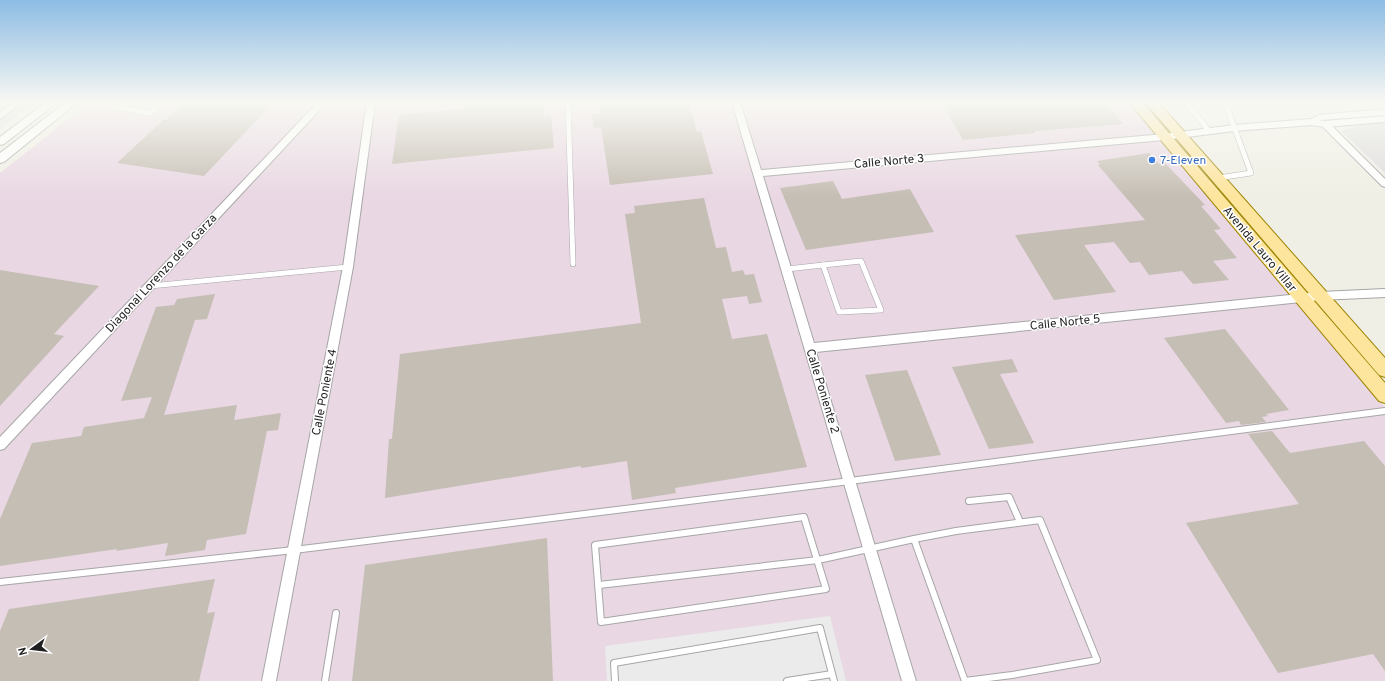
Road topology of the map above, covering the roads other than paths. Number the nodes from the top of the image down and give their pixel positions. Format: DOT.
graph roads {
  1 [pos="11,134"];
  2 [pos="32,134"];
  3 [pos="294,134"];
  4 [pos="367,134"];
  5 [pos="569,134"];
  6 [pos="746,134"];
  7 [pos="1161,134"];
  8 [pos="1180,134"];
  9 [pos="1236,134"];
  10 [pos="1335,134"];
  11 [pos="1164,137"];
  12 [pos="0,142"];
  13 [pos="0,159"];
  14 [pos="758,173"];
  15 [pos="1218,178"];
  16 [pos="1385,184"];
  17 [pos="573,264"];
  18 [pos="823,265"];
  19 [pos="348,267"];
  20 [pos="787,269"];
  21 [pos="150,286"];
  22 [pos="1385,293"];
  23 [pos="1320,296"];
  24 [pos="1301,298"];
  25 [pos="810,348"];
  26 [pos="1385,370"];
  27 [pos="1385,396"];
  28 [pos="1385,410"];
  29 [pos="0,445"];
  30 [pos="850,481"];
  31 [pos="969,501"];
  32 [pos="1020,522"];
  33 [pos="914,539"];
  34 [pos="868,548"];
  35 [pos="294,550"];
  36 [pos="818,560"];
  37 [pos="0,582"];
  38 [pos="599,585"];
  39 [pos="336,613"];
  40 [pos="833,678"];
  41 [pos="269,681"];
  42 [pos="325,681"];
  43 [pos="615,681"];
  44 [pos="787,681"];
  45 [pos="909,681"];
  1 -- 12 [label="street"];
  2 -- 13 [label="street"];
  3 -- 21 [label="street, Diagonal Lorenzo de la Garza"];
  4 -- 19 [label="street, Calle Poniente 4"];
  5 -- 17 [label="lane"];
  6 -- 14 [label="street, Calle Poniente 2"];
  7 -- 11 [label="main road, Avenida Lauro Villar"];
  8 -- 11 [label="street"];
  8 -- 15 [label="main road, Avenida Lauro Villar"];
  9 -- 15 [label="lane"];
  10 -- 16 [label="street"];
  11 -- 14 [label="street, Calle Norte 3"];
  11 -- 24 [label="main road, Avenida Lauro Villar"];
  14 -- 20 [label="street, Calle Poniente 2"];
  15 -- 23 [label="main road, Avenida Lauro Villar"];
  18 -- 18 [label="lane"];
  18 -- 20 [label="lane"];
  19 -- 21 [label="lane"];
  19 -- 35 [label="street, Calle Poniente 4"];
  20 -- 25 [label="street, Calle Poniente 2"];
  21 -- 29 [label="street, Diagonal Lorenzo de la Garza"];
  22 -- 23 [label="street, Calle Norte 5"];
  23 -- 24 [label="street, Calle Norte 5"];
  23 -- 26 [label="main road, Avenida Lauro Villar"];
  24 -- 25 [label="street, Calle Norte 5"];
  24 -- 27 [label="main road, Avenida Lauro Villar"];
  25 -- 30 [label="street, Calle Poniente 2"];
  28 -- 30 [label="lane"];
  30 -- 34 [label="street, Calle Poniente 2"];
  30 -- 35 [label="lane"];
  31 -- 32 [label="lane"];
  32 -- 33 [label="lane"];
  32 -- 33 [label="lane"];
  33 -- 34 [label="lane"];
  34 -- 36 [label="lane"];
  34 -- 45 [label="street, Calle Poniente 2"];
  35 -- 37 [label="lane"];
  35 -- 41 [label="street, Calle Poniente 4"];
  36 -- 38 [label="lane"];
  36 -- 38 [label="lane"];
  36 -- 38 [label="lane"];
  39 -- 42 [label="lane"];
  40 -- 43 [label="lane"];
  40 -- 44 [label="lane"];
}
